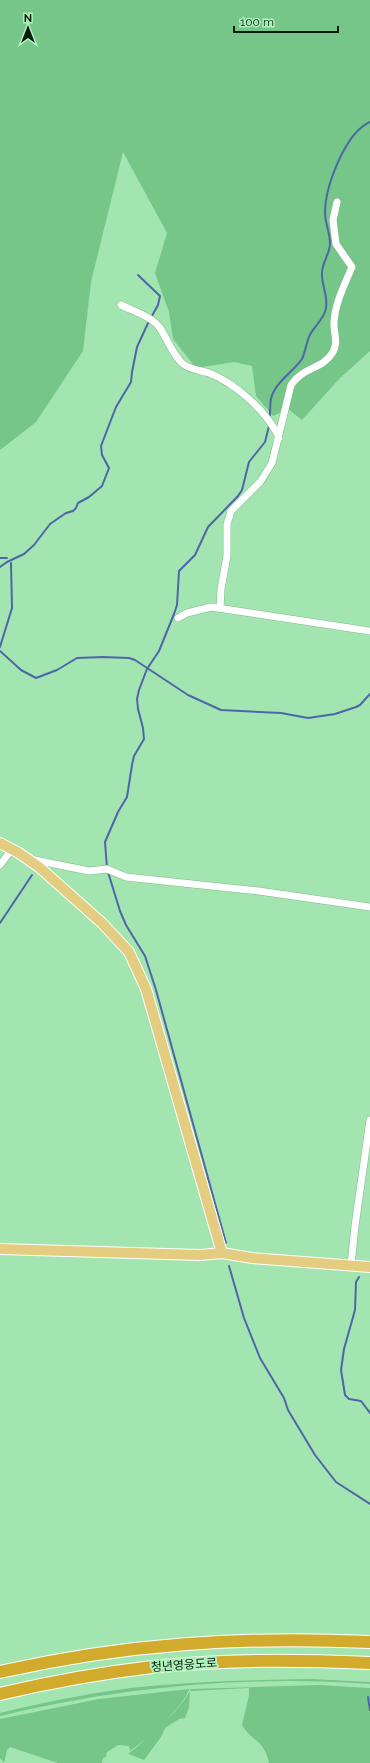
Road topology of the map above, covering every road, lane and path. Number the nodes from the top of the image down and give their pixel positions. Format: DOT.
graph roads {
  1 [pos="337,202"];
  2 [pos="121,305"];
  3 [pos="279,438"];
  4 [pos="220,608"];
  5 [pos="178,618"];
  6 [pos="370,630"];
  7 [pos="0,844"];
  8 [pos="12,849"];
  9 [pos="28,858"];
  10 [pos="0,866"];
  11 [pos="370,907"];
  12 [pos="370,1120"];
  13 [pos="0,1249"];
  14 [pos="222,1253"];
  15 [pos="351,1265"];
  16 [pos="370,1267"];
  17 [pos="370,1642"];
  18 [pos="370,1663"];
  19 [pos="0,1672"];
  20 [pos="0,1694"];
  1 -- 3 [label="street"];
  2 -- 3 [label="street"];
  3 -- 4 [label="street"];
  4 -- 5 [label="street"];
  4 -- 6 [label="street"];
  7 -- 8 [label="main road"];
  8 -- 9 [label="main road"];
  8 -- 10 [label="street"];
  9 -- 11 [label="street"];
  9 -- 14 [label="main road"];
  12 -- 15 [label="street"];
  13 -- 14 [label="main road"];
  14 -- 15 [label="main road"];
  15 -- 16 [label="main road"];
  17 -- 19 [label="highway, 청년영웅도로"];
  18 -- 20 [label="highway, 청년영웅도로"];
}
